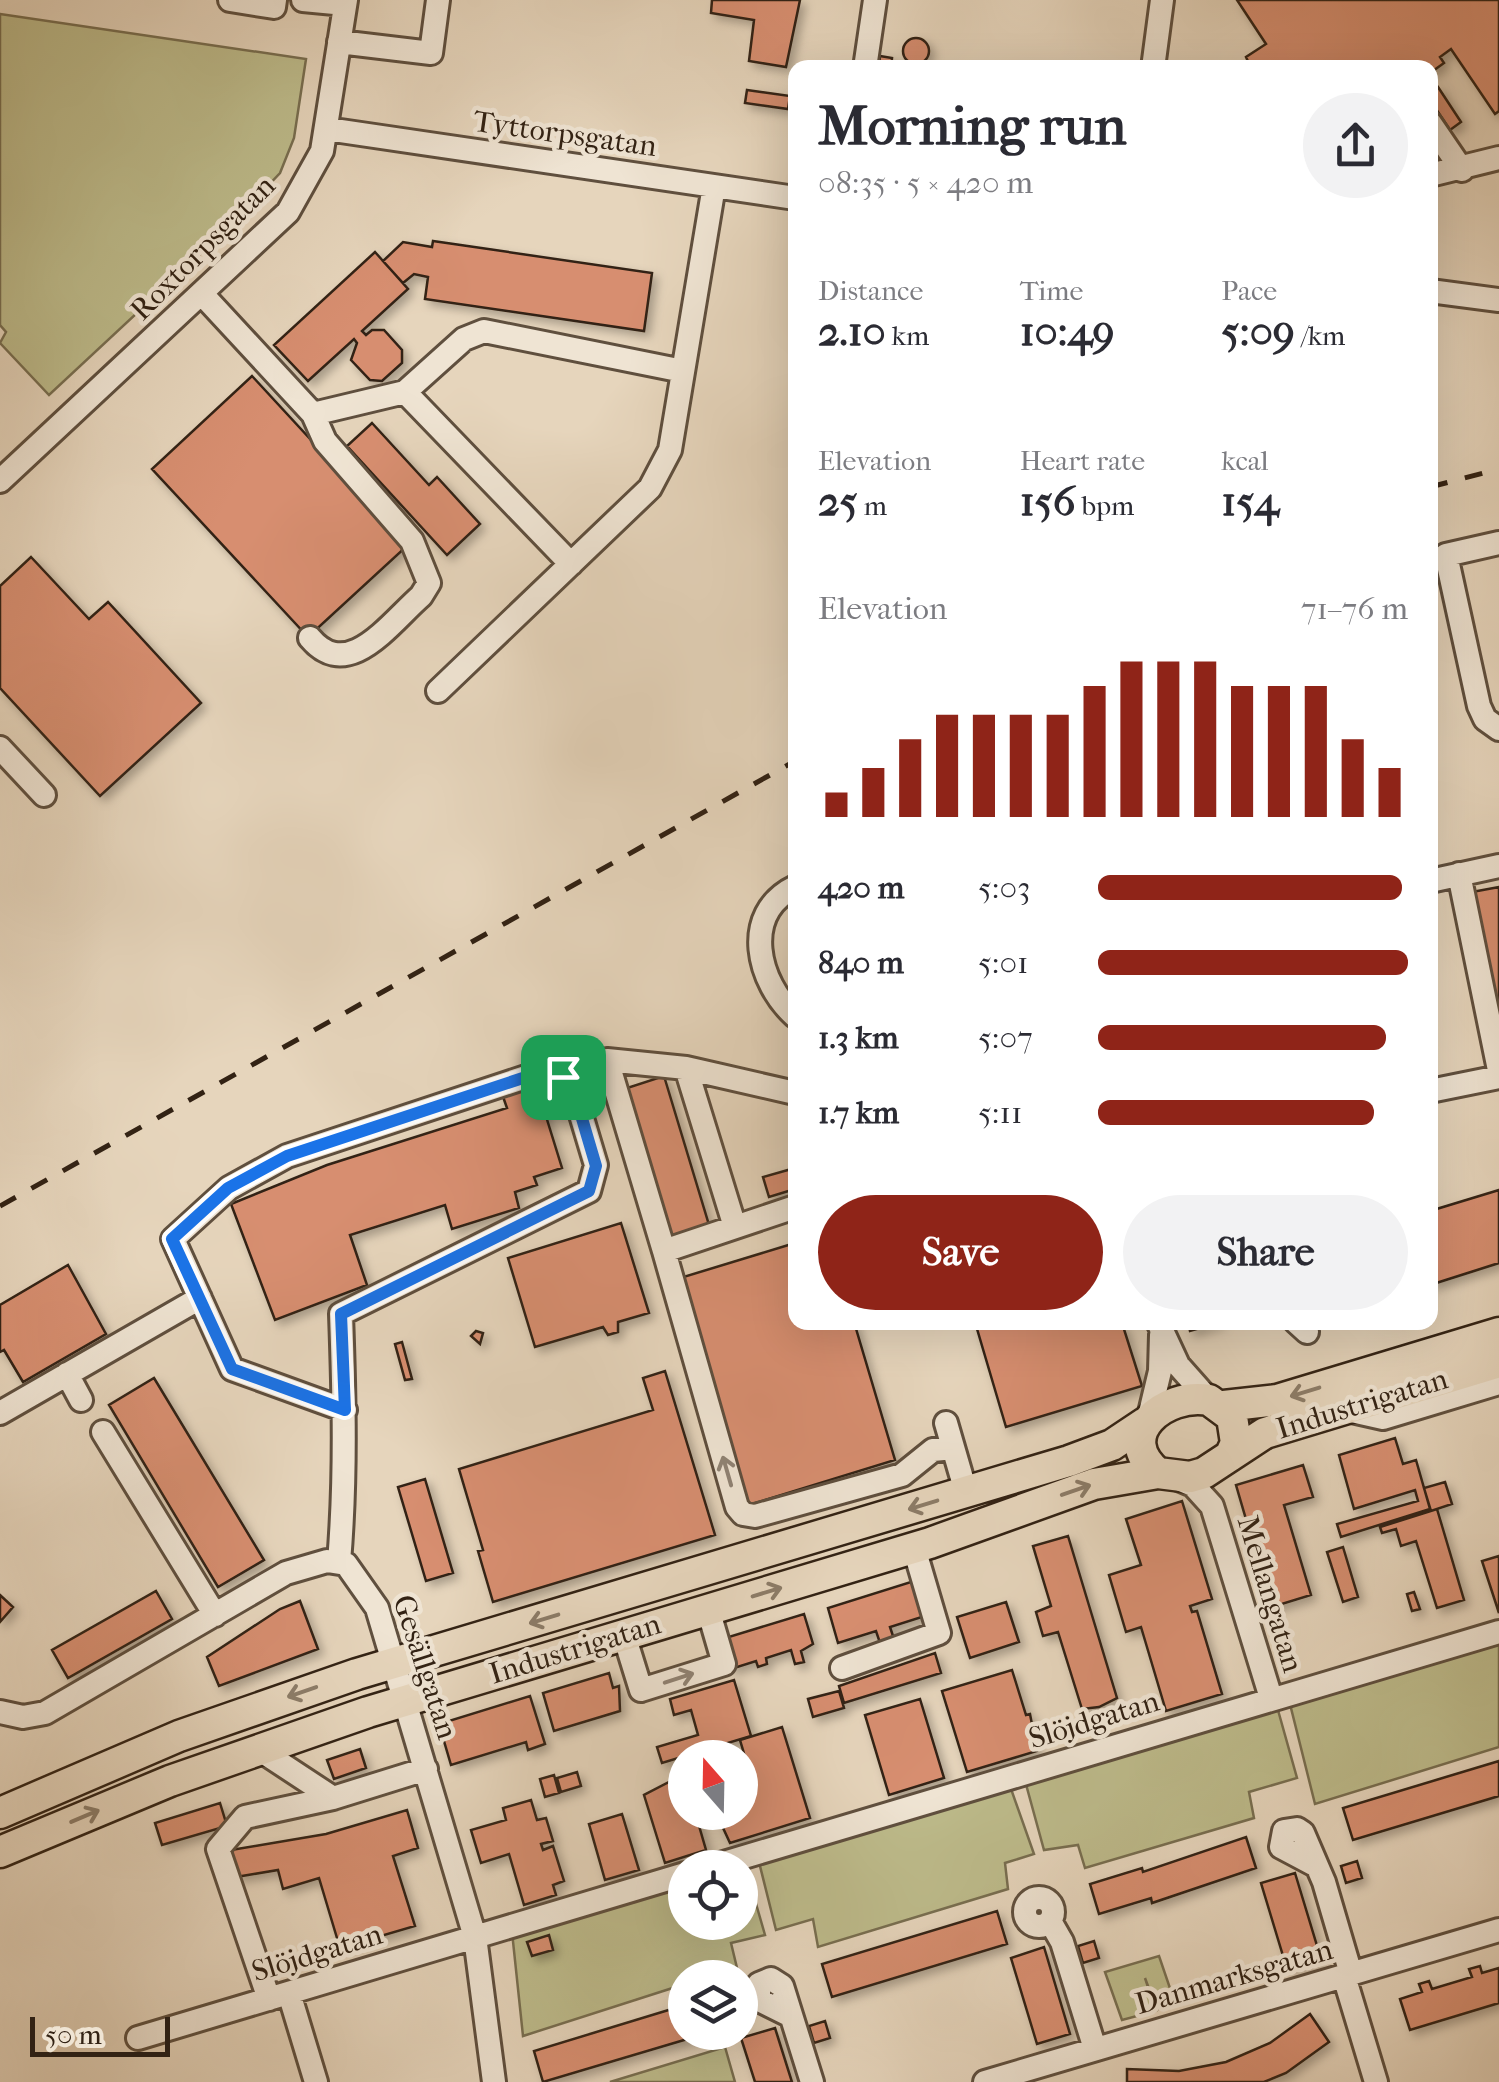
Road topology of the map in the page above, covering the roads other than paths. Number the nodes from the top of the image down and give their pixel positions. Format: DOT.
graph roads {
  1 [pos="230,0"];
  2 [pos="275,0"];
  3 [pos="303,0"];
  4 [pos="438,0"];
  5 [pos="875,0"];
  6 [pos="1162,0"];
  7 [pos="346,2"];
  8 [pos="339,42"];
  9 [pos="866,60"];
  10 [pos="1159,60"];
  11 [pos="327,129"];
  12 [pos="1438,135"];
  13 [pos="1499,158"];
  14 [pos="1462,170"];
  15 [pos="1438,174"];
  16 [pos="714,186"];
  17 [pos="788,197"];
  18 [pos="1438,291"];
  19 [pos="202,294"];
  20 [pos="1499,300"];
  21 [pos="683,371"];
  22 [pos="404,392"];
  23 [pos="313,414"];
  24 [pos="0,481"];
  25 [pos="1499,542"];
  26 [pos="570,564"];
  27 [pos="310,638"];
  28 [pos="438,691"];
  29 [pos="1499,728"];
  30 [pos="0,748"];
  31 [pos="44,794"];
  32 [pos="1499,866"];
  33 [pos="1459,874"];
  34 [pos="1438,879"];
  35 [pos="788,893"];
  36 [pos="788,1010"];
  37 [pos="686,1068"];
  38 [pos="1499,1074"];
  39 [pos="1438,1088"];
  40 [pos="788,1091"];
  41 [pos="788,1209"];
  42 [pos="734,1227"];
  43 [pos="664,1251"];
  44 [pos="200,1298"];
  45 [pos="1159,1330"];
  46 [pos="1161,1330"];
  47 [pos="1499,1333"];
  48 [pos="66,1374"];
  49 [pos="1498,1384"];
  50 [pos="82,1400"];
  51 [pos="1216,1403"];
  52 [pos="345,1410"];
  53 [pos="0,1413"];
  54 [pos="1147,1420"];
  55 [pos="946,1423"];
  56 [pos="103,1432"];
  57 [pos="953,1448"];
  58 [pos="1227,1459"];
  59 [pos="1166,1475"];
  60 [pos="966,1492"];
  61 [pos="1212,1506"];
  62 [pos="914,1548"];
  63 [pos="339,1562"];
  64 [pos="708,1610"];
  65 [pos="215,1616"];
  66 [pos="1499,1632"];
  67 [pos="624,1635"];
  68 [pos="395,1663"];
  69 [pos="842,1668"];
  70 [pos="1270,1698"];
  71 [pos="406,1700"];
  72 [pos="0,1712"];
  73 [pos="257,1748"];
  74 [pos="426,1769"];
  75 [pos="333,1798"];
  76 [pos="0,1813"];
  77 [pos="0,1852"];
  78 [pos="758,1853"];
  79 [pos="1313,1864"];
  80 [pos="668,1879"];
  81 [pos="1050,1921"];
  82 [pos="1499,1930"];
  83 [pos="475,1937"];
  84 [pos="1348,1975"];
  85 [pos="279,1996"];
  86 [pos="791,2016"];
  87 [pos="138,2038"];
  88 [pos="1094,2050"];
  89 [pos="316,2082"];
  90 [pos="494,2082"];
  91 [pos="812,2082"];
  92 [pos="985,2082"];
  93 [pos="1376,2082"];
  1 -- 2 [label="street"];
  3 -- 7 [label="street"];
  4 -- 8 [label="street"];
  5 -- 9 [label="street"];
  6 -- 10 [label="street"];
  7 -- 8 [label="street, Roxtorpsgatan"];
  8 -- 11 [label="street, Roxtorpsgatan"];
  11 -- 16 [label="street, Tyttorpsgatan"];
  11 -- 19 [label="street, Roxtorpsgatan"];
  12 -- 14 [label="street"];
  13 -- 14 [label="street"];
  14 -- 15 [label="street"];
  16 -- 17 [label="street, Tyttorpsgatan"];
  16 -- 21 [label="street"];
  18 -- 20 [label="street"];
  19 -- 23 [label="street"];
  19 -- 24 [label="street, Roxtorpsgatan"];
  21 -- 22 [label="street"];
  21 -- 26 [label="street"];
  22 -- 23 [label="street"];
  22 -- 26 [label="street"];
  23 -- 27 [label="street"];
  25 -- 29 [label="street"];
  26 -- 28 [label="street"];
  30 -- 31 [label="street"];
  32 -- 33 [label="street"];
  33 -- 34 [label="street"];
  33 -- 38 [label="street"];
  35 -- 36 [label="street"];
  37 -- 40 [label="street"];
  37 -- 42 [label="street"];
  37 -- 43 [label="street"];
  38 -- 39 [label="street"];
  41 -- 42 [label="street"];
  42 -- 43 [label="street"];
  57 -- 43 [label="street, one-way"];
  44 -- 48 [label="street"];
  44 -- 52 [label="street"];
  44 -- 52 [label="street"];
  45 -- 54 [label="street"];
  46 -- 51 [label="street"];
  47 -- 51 [label="main road, Industrigatan, one-way"];
  48 -- 50 [label="street"];
  48 -- 53 [label="street"];
  49 -- 58 [label="main road, Industrigatan"];
  51 -- 54 [label="main road"];
  51 -- 58 [label="main road"];
  52 -- 63 [label="street"];
  54 -- 59 [label="main road"];
  54 -- 60 [label="main road, Industrigatan"];
  55 -- 57 [label="street"];
  56 -- 65 [label="street"];
  57 -- 60 [label="street"];
  58 -- 59 [label="main road"];
  58 -- 61 [label="street, Mellangatan"];
  59 -- 61 [label="street, Mellangatan"];
  62 -- 59 [label="main road, Industrigatan, one-way"];
  60 -- 68 [label="main road, Industrigatan, one-way"];
  61 -- 70 [label="street, Mellangatan"];
  64 -- 62 [label="main road, Industrigatan, one-way"];
  62 -- 69 [label="street"];
  63 -- 65 [label="street"];
  63 -- 68 [label="street, Gesällgatan"];
  64 -- 67 [label="main road, Industrigatan"];
  67 -- 64 [label="street, one-way"];
  65 -- 72 [label="street"];
  66 -- 70 [label="street, Slöjdgatan"];
  67 -- 71 [label="main road, Industrigatan"];
  68 -- 71 [label="street, Gesällgatan"];
  68 -- 76 [label="main road, Industrigatan, one-way"];
  70 -- 78 [label="street, Slöjdgatan"];
  71 -- 73 [label="main road, Industrigatan"];
  71 -- 74 [label="street, Gesällgatan"];
  73 -- 75 [label="street"];
  77 -- 73 [label="main road, Industrigatan, one-way"];
  74 -- 75 [label="street"];
  74 -- 83 [label="street, Gesällgatan"];
  75 -- 85 [label="street"];
  79 -- 84 [label="street"];
  80 -- 83 [label="street, Slöjdgatan"];
  81 -- 88 [label="street"];
  82 -- 84 [label="street, Danmarksgatan"];
  83 -- 85 [label="street, Slöjdgatan"];
  83 -- 90 [label="street"];
  84 -- 88 [label="street, Danmarksgatan"];
  84 -- 93 [label="street"];
  85 -- 87 [label="street, Slöjdgatan"];
  85 -- 89 [label="street"];
  86 -- 91 [label="street"];
  88 -- 92 [label="street, Danmarksgatan"];
}
